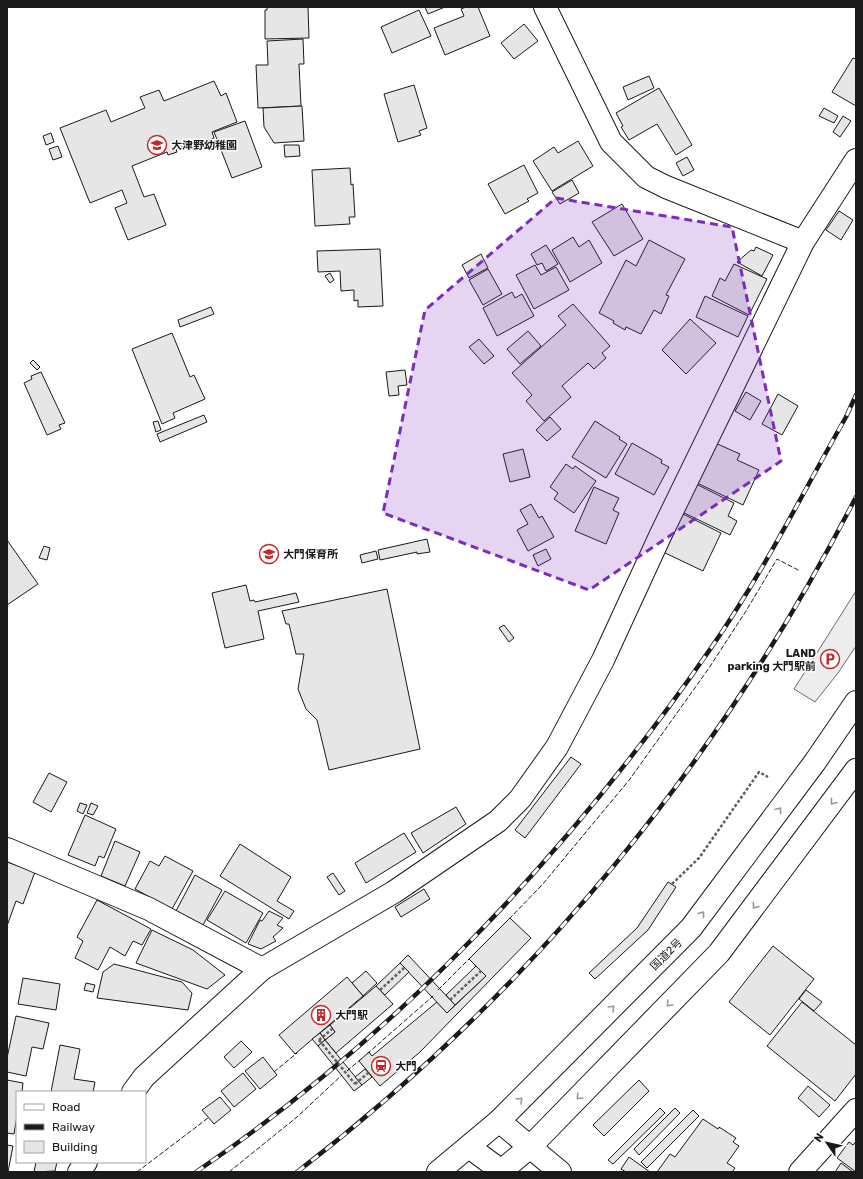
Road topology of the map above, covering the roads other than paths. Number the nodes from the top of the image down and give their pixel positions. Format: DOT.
graph roads {
  1 [pos="544,7"];
  2 [pos="856,160"];
  3 [pos="803,242"];
  4 [pos="856,702"];
  5 [pos="853,782"];
  6 [pos="7,849"];
  7 [pos="262,969"];
  8 [pos="135,1091"];
  9 [pos="856,1110"];
  10 [pos="499,1121"];
  11 [pos="469,1147"];
  12 [pos="530,1147"];
  13 [pos="85,1163"];
  14 [pos="79,1172"];
  15 [pos="438,1172"];
  16 [pos="501,1172"];
  17 [pos="560,1172"];
  18 [pos="800,1172"];
  1 -- 3 [label="main road"];
  2 -- 3 [label="main road"];
  3 -- 7 [label="main road"];
  10 -- 4 [label="main road, 国道2号, one-way"];
  5 -- 12 [label="main road, one-way"];
  6 -- 7 [label="main road"];
  7 -- 8 [label="main road"];
  9 -- 18 [label="main road"];
  10 -- 11 [label="main road, 国道2号"];
  10 -- 12 [label="main road"];
  11 -- 15 [label="main road, 国道2号"];
  11 -- 16 [label="main road"];
  12 -- 16 [label="main road"];
  12 -- 17 [label="main road"];
  13 -- 14 [label="main road"];
}
